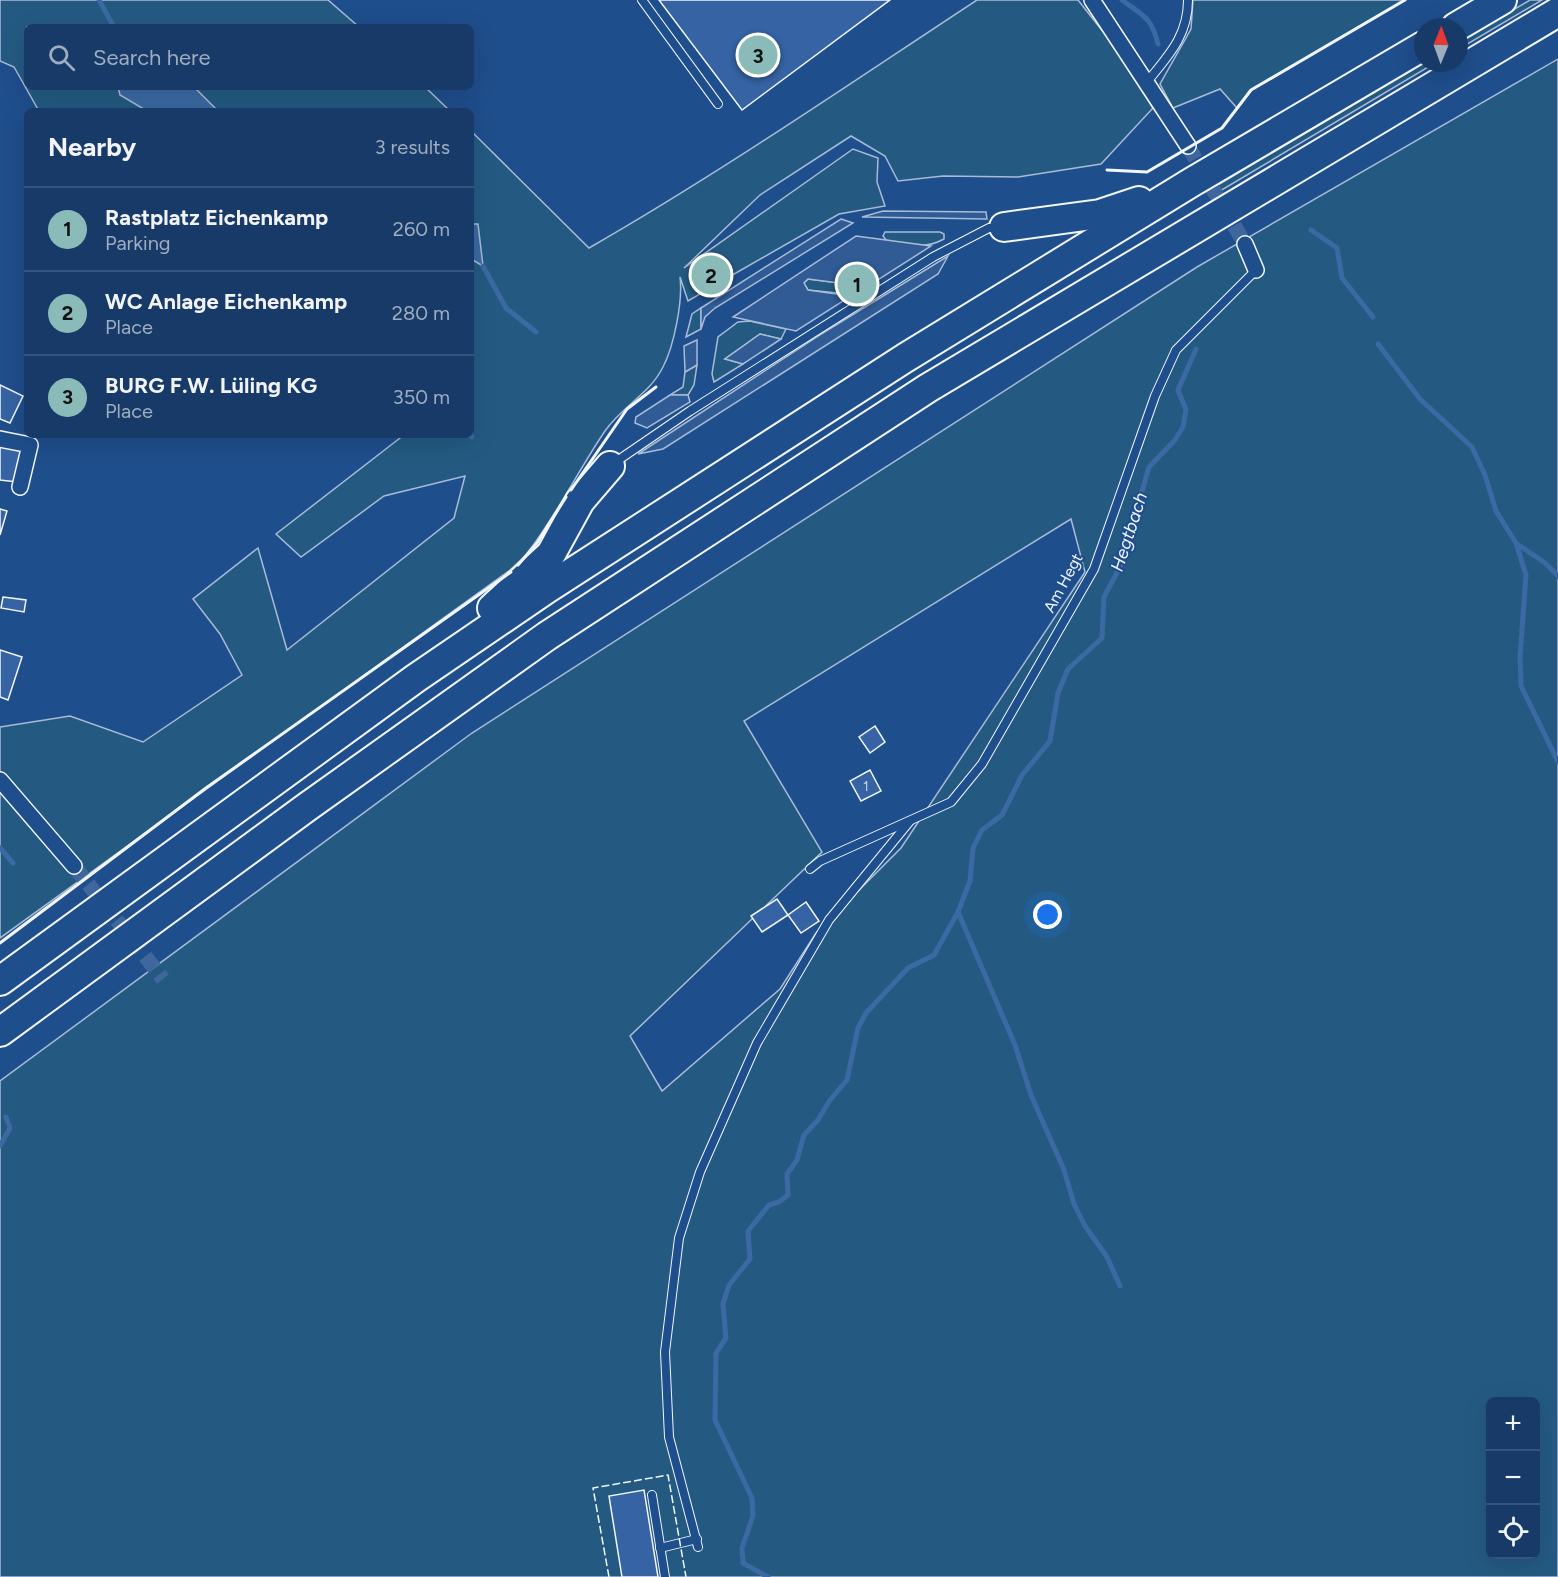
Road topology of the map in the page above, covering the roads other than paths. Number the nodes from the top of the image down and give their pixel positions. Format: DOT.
graph roads {
  1 [pos="642,0"];
  2 [pos="1092,0"];
  3 [pos="1188,0"];
  4 [pos="1502,0"];
  5 [pos="1558,12"];
  6 [pos="1468,20"];
  7 [pos="1414,51"];
  8 [pos="1147,82"];
  9 [pos="718,104"];
  10 [pos="1188,146"];
  11 [pos="1192,182"];
  12 [pos="1004,227"];
  13 [pos="1245,244"];
  14 [pos="1257,270"];
  15 [pos="0,439"];
  16 [pos="610,466"];
  17 [pos="20,487"];
  18 [pos="416,678"];
  19 [pos="0,780"];
  20 [pos="910,821"];
  21 [pos="74,866"];
  22 [pos="810,869"];
  23 [pos="0,981"];
  24 [pos="0,1032"];
  25 [pos="652,1494"];
  26 [pos="660,1548"];
  27 [pos="665,1577"];
  1 -- 9 [label="lane"];
  2 -- 8 [label="street"];
  3 -- 8 [label="lane"];
  4 -- 6 [label="highway"];
  5 -- 24 [label="highway"];
  7 -- 11 [label="highway"];
  8 -- 10 [label="street"];
  11 -- 12 [label="highway"];
  11 -- 18 [label="highway"];
  12 -- 16 [label="lane"];
  13 -- 14 [label="street, Am Hegt"];
  14 -- 20 [label="lane, Am Hegt"];
  15 -- 17 [label="street"];
  16 -- 18 [label="highway"];
  18 -- 23 [label="highway"];
  19 -- 21 [label="street"];
  20 -- 22 [label="lane, Am Hegt"];
  20 -- 26 [label="lane"];
  25 -- 26 [label="lane"];
  26 -- 27 [label="lane"];
}
